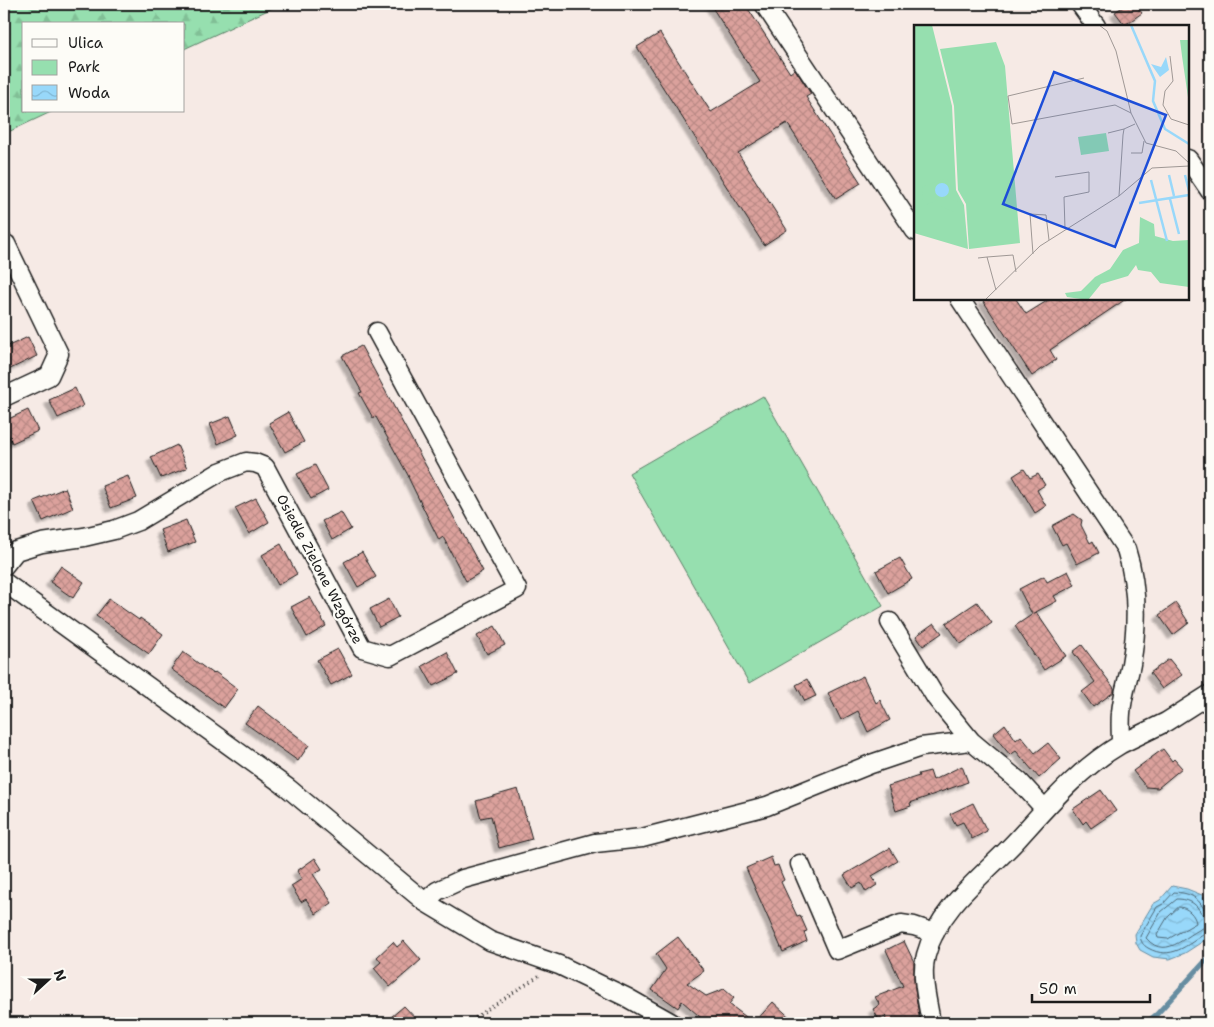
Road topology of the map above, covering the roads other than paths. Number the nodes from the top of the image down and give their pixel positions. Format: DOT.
graph roads {
  1 [pos="764,4"];
  2 [pos="1080,4"];
  3 [pos="1095,25"];
  4 [pos="1189,160"];
  5 [pos="1210,191"];
  6 [pos="914,229"];
  7 [pos="4,243"];
  8 [pos="961,300"];
  9 [pos="377,332"];
  10 [pos="4,397"];
  11 [pos="4,566"];
  12 [pos="4,582"];
  13 [pos="890,622"];
  14 [pos="1210,694"];
  15 [pos="971,741"];
  16 [pos="1121,744"];
  17 [pos="1044,808"];
  18 [pos="800,864"];
  19 [pos="425,902"];
  20 [pos="935,933"];
  21 [pos="672,1023"];
  22 [pos="931,1023"];
  1 -- 6 [label="street"];
  2 -- 3 [label="street"];
  4 -- 5 [label="street"];
  7 -- 10 [label="street"];
  8 -- 16 [label="street"];
  9 -- 11 [label="street, Osiedle Zielone Wzgórze"];
  12 -- 19 [label="street"];
  13 -- 15 [label="street"];
  14 -- 16 [label="street"];
  15 -- 17 [label="street"];
  15 -- 19 [label="street"];
  16 -- 17 [label="street"];
  17 -- 20 [label="street"];
  18 -- 20 [label="street"];
  19 -- 21 [label="street"];
  20 -- 22 [label="street"];
}
